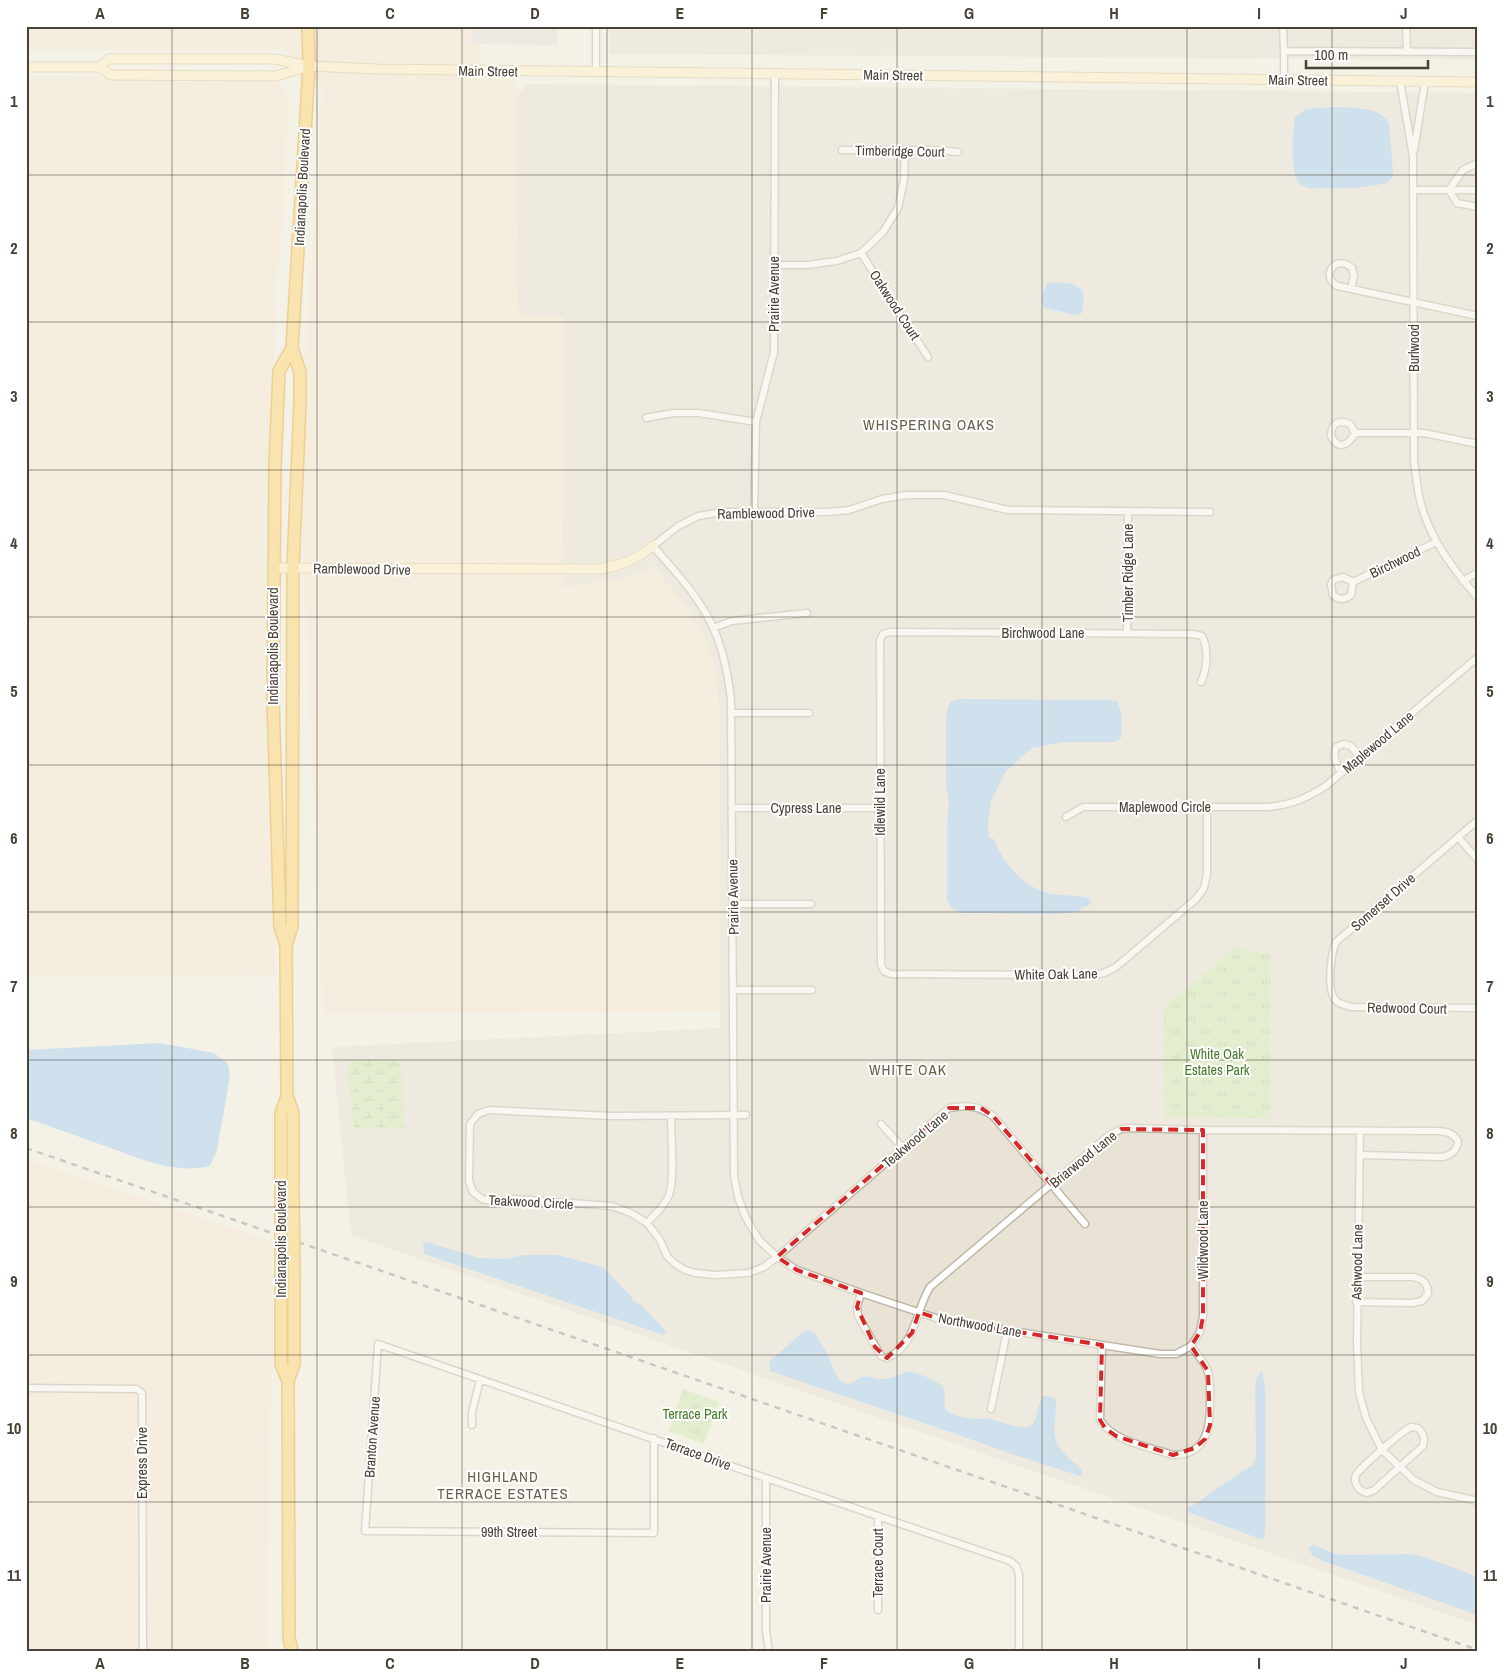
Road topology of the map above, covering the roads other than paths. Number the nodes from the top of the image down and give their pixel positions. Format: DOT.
graph roads {
  1 [pos="308,26"];
  2 [pos="596,26"];
  3 [pos="1284,26"];
  4 [pos="1406,26"];
  5 [pos="1284,52"];
  6 [pos="1406,52"];
  7 [pos="1478,52"];
  8 [pos="309,66"];
  9 [pos="26,67"];
  10 [pos="99,67"];
  11 [pos="596,72"];
  12 [pos="775,74"];
  13 [pos="1284,79"];
  14 [pos="1400,82"];
  15 [pos="1426,82"];
  16 [pos="1478,82"];
  17 [pos="842,150"];
  18 [pos="905,150"];
  19 [pos="958,152"];
  20 [pos="1413,156"];
  21 [pos="1478,163"];
  22 [pos="1414,190"];
  23 [pos="1449,190"];
  24 [pos="1478,190"];
  25 [pos="1478,207"];
  26 [pos="861,253"];
  27 [pos="774,265"];
  28 [pos="1351,289"];
  29 [pos="1413,302"];
  30 [pos="1478,316"];
  31 [pos="292,348"];
  32 [pos="928,357"];
  33 [pos="646,418"];
  34 [pos="756,422"];
  35 [pos="1414,432"];
  36 [pos="1355,433"];
  37 [pos="1478,444"];
  38 [pos="754,512"];
  39 [pos="1128,512"];
  40 [pos="1210,512"];
  41 [pos="1436,542"];
  42 [pos="653,546"];
  43 [pos="273,568"];
  44 [pos="293,568"];
  45 [pos="1478,572"];
  46 [pos="1463,581"];
  47 [pos="1354,582"];
  48 [pos="1478,598"];
  49 [pos="807,613"];
  50 [pos="713,628"];
  51 [pos="1127,633"];
  52 [pos="883,634"];
  53 [pos="1478,657"];
  54 [pos="1201,682"];
  55 [pos="809,713"];
  56 [pos="731,714"];
  57 [pos="1360,757"];
  58 [pos="1341,773"];
  59 [pos="1207,806"];
  60 [pos="1267,806"];
  61 [pos="732,808"];
  62 [pos="880,808"];
  63 [pos="1066,818"];
  64 [pos="1477,822"];
  65 [pos="1458,837"];
  66 [pos="1478,860"];
  67 [pos="733,904"];
  68 [pos="811,904"];
  69 [pos="286,946"];
  70 [pos="884,971"];
  71 [pos="734,990"];
  72 [pos="812,990"];
  73 [pos="1338,1003"];
  74 [pos="1478,1008"];
  75 [pos="287,1096"];
  76 [pos="734,1115"];
  77 [pos="746,1115"];
  78 [pos="671,1116"];
  79 [pos="881,1124"];
  80 [pos="1203,1130"];
  81 [pos="1360,1131"];
  82 [pos="903,1148"];
  83 [pos="1360,1155"];
  84 [pos="1051,1184"];
  85 [pos="647,1223"];
  86 [pos="1085,1224"];
  87 [pos="777,1257"];
  88 [pos="1357,1278"];
  89 [pos="861,1293"];
  90 [pos="1356,1302"];
  91 [pos="919,1312"];
  92 [pos="1008,1331"];
  93 [pos="378,1344"];
  94 [pos="1102,1345"];
  95 [pos="1191,1346"];
  96 [pos="480,1380"];
  97 [pos="288,1381"];
  98 [pos="26,1388"];
  99 [pos="991,1409"];
  100 [pos="472,1425"];
  101 [pos="654,1438"];
  102 [pos="1382,1450"];
  103 [pos="1400,1468"];
  104 [pos="766,1478"];
  105 [pos="1478,1501"];
  106 [pos="878,1516"];
  107 [pos="365,1531"];
  108 [pos="878,1610"];
  109 [pos="289,1638"];
  110 [pos="143,1651"];
  111 [pos="286,1651"];
  112 [pos="292,1651"];
  113 [pos="769,1651"];
  114 [pos="1019,1651"];
  1 -- 8 [label="highway, Indianapolis Boulevard"];
  2 -- 11 [label="street"];
  3 -- 5 [label="street"];
  4 -- 6 [label="street"];
  5 -- 6 [label="street"];
  5 -- 13 [label="street"];
  6 -- 7 [label="street"];
  8 -- 10 [label="street, Main Street"];
  8 -- 10 [label="street, Main Street"];
  8 -- 11 [label="street, Main Street"];
  8 -- 31 [label="highway, Indianapolis Boulevard"];
  9 -- 10 [label="street, Main Street"];
  11 -- 12 [label="street, Main Street"];
  12 -- 13 [label="street, Main Street"];
  12 -- 27 [label="street, Prairie Avenue"];
  13 -- 14 [label="street, Main Street"];
  14 -- 15 [label="street, Main Street"];
  14 -- 20 [label="street, Burlwood"];
  15 -- 16 [label="street, Main Street"];
  15 -- 20 [label="street"];
  17 -- 18 [label="street, Timberidge Court"];
  18 -- 19 [label="street, Timberidge Court"];
  18 -- 26 [label="street"];
  20 -- 22 [label="street, Burlwood"];
  21 -- 23 [label="street"];
  22 -- 23 [label="street"];
  22 -- 29 [label="street, Burlwood"];
  23 -- 24 [label="street"];
  23 -- 25 [label="street"];
  26 -- 27 [label="street"];
  26 -- 32 [label="street, Oakwood Court"];
  27 -- 34 [label="street, Prairie Avenue"];
  28 -- 28 [label="street"];
  28 -- 29 [label="street"];
  29 -- 30 [label="street"];
  29 -- 35 [label="street, Burlwood"];
  31 -- 43 [label="highway, Indianapolis Boulevard"];
  31 -- 44 [label="highway, Indianapolis Boulevard"];
  33 -- 34 [label="street"];
  34 -- 38 [label="street, Prairie Avenue"];
  35 -- 36 [label="street"];
  35 -- 37 [label="street"];
  35 -- 41 [label="street, Burlwood"];
  38 -- 39 [label="street, Ramblewood Drive"];
  38 -- 42 [label="street, Ramblewood Drive"];
  39 -- 40 [label="street, Ramblewood Drive"];
  39 -- 51 [label="street, Timber Ridge Lane"];
  41 -- 46 [label="street, Burlwood"];
  41 -- 47 [label="street, Birchwood"];
  42 -- 44 [label="street, Ramblewood Drive"];
  42 -- 50 [label="street, Prairie Avenue"];
  43 -- 44 [label="street, Ramblewood Drive"];
  43 -- 69 [label="highway, Indianapolis Boulevard"];
  44 -- 69 [label="highway, Indianapolis Boulevard"];
  45 -- 46 [label="street"];
  46 -- 48 [label="street, Burlwood"];
  49 -- 50 [label="street"];
  50 -- 56 [label="street, Prairie Avenue"];
  51 -- 52 [label="street, Birchwood Lane"];
  51 -- 54 [label="street, Birchwood Lane"];
  52 -- 62 [label="street, Idlewild Lane"];
  53 -- 57 [label="street, Maplewood Lane"];
  55 -- 56 [label="street"];
  56 -- 61 [label="street, Prairie Avenue"];
  57 -- 58 [label="street, Maplewood Lane"];
  57 -- 58 [label="street"];
  58 -- 60 [label="street, Maplewood Lane"];
  59 -- 60 [label="street, Maplewood Circle"];
  59 -- 63 [label="street, Maplewood Circle"];
  59 -- 70 [label="street, White Oak Lane"];
  61 -- 62 [label="street, Cypress Lane"];
  61 -- 67 [label="street, Prairie Avenue"];
  62 -- 70 [label="street, Idlewild Lane"];
  64 -- 65 [label="street, Somerset Drive"];
  65 -- 66 [label="street"];
  65 -- 73 [label="street, Somerset Drive"];
  67 -- 68 [label="street"];
  67 -- 71 [label="street, Prairie Avenue"];
  69 -- 75 [label="highway, Indianapolis Boulevard"];
  71 -- 72 [label="street"];
  71 -- 76 [label="street, Prairie Avenue"];
  73 -- 74 [label="street, Redwood Court"];
  75 -- 97 [label="highway, Indianapolis Boulevard, bridge"];
  75 -- 97 [label="highway, Indianapolis Boulevard, bridge"];
  76 -- 77 [label="street, Teakwood Circle"];
  76 -- 78 [label="street, Teakwood Circle"];
  76 -- 87 [label="street, Prairie Avenue"];
  78 -- 85 [label="street"];
  78 -- 85 [label="street, Teakwood Circle"];
  79 -- 82 [label="street"];
  80 -- 81 [label="street, Briarwood Lane"];
  80 -- 84 [label="street, Briarwood Lane"];
  80 -- 95 [label="street, Wildwood Lane"];
  81 -- 83 [label="street, Ashwood Lane"];
  81 -- 83 [label="street, Briarwood Lane"];
  82 -- 84 [label="street, Teakwood Lane"];
  82 -- 87 [label="street, Teakwood Lane"];
  83 -- 88 [label="street, Ashwood Lane"];
  84 -- 86 [label="street, Teakwood Lane"];
  84 -- 91 [label="street, Briarwood Lane"];
  85 -- 87 [label="street, Teakwood Circle"];
  87 -- 89 [label="street, Northwood Lane"];
  88 -- 90 [label="street, Ashwood Lane"];
  88 -- 90 [label="street"];
  89 -- 91 [label="street, Northwood Lane"];
  89 -- 91 [label="street, Briarwood Lane"];
  90 -- 102 [label="street, Ashwood Lane"];
  91 -- 92 [label="street, Northwood Lane"];
  92 -- 94 [label="street, Northwood Lane"];
  92 -- 99 [label="street"];
  93 -- 96 [label="street, Terrace Drive"];
  93 -- 107 [label="street, Branton Avenue"];
  94 -- 95 [label="street, Northwood Lane"];
  94 -- 95 [label="street"];
  96 -- 100 [label="street"];
  96 -- 101 [label="street, Terrace Drive"];
  97 -- 109 [label="highway, Indianapolis Boulevard"];
  98 -- 110 [label="street, Express Drive"];
  101 -- 104 [label="street, Terrace Drive"];
  101 -- 107 [label="street, 99th Street"];
  102 -- 103 [label="street, Ashwood Lane"];
  102 -- 103 [label="street"];
  102 -- 103 [label="street"];
  103 -- 105 [label="street, Ashwood Lane"];
  104 -- 106 [label="street, Terrace Drive"];
  104 -- 113 [label="street, Prairie Avenue"];
  106 -- 108 [label="street, Terrace Court"];
  106 -- 114 [label="street, Terrace Drive"];
  109 -- 111 [label="highway, Indianapolis Boulevard"];
  109 -- 112 [label="highway, Indianapolis Boulevard"];
}
